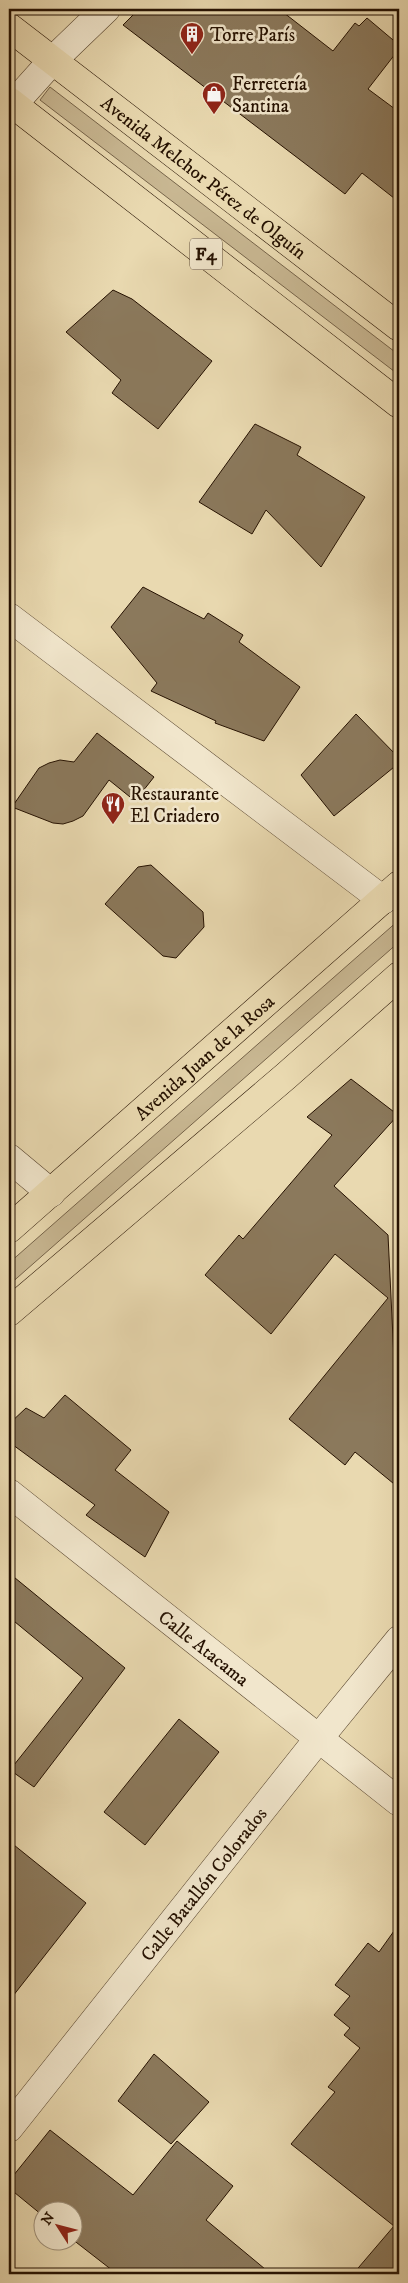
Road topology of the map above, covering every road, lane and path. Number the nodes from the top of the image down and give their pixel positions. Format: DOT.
graph roads {
  1 [pos="106,9"];
  2 [pos="9,27"];
  3 [pos="52,61"];
  4 [pos="10,104"];
  5 [pos="399,327"];
  6 [pos="399,404"];
  7 [pos="9,617"];
  8 [pos="391,893"];
  9 [pos="399,976"];
  10 [pos="9,1158"];
  11 [pos="50,1193"];
  12 [pos="9,1229"];
  13 [pos="9,1312"];
  14 [pos="9,1493"];
  15 [pos="399,1640"];
  16 [pos="319,1738"];
  17 [pos="399,1802"];
  18 [pos="9,2128"];
  1 -- 3 [label="street"];
  2 -- 3 [label="main road, Avenida Melchor Pérez de Olguín"];
  3 -- 4 [label="street"];
  3 -- 5 [label="main road, Avenida Melchor Pérez de Olguín"];
  4 -- 6 [label="main road, F4"];
  7 -- 8 [label="street"];
  8 -- 11 [label="main road, Avenida Juan de la Rosa"];
  9 -- 13 [label="main road"];
  10 -- 11 [label="street"];
  11 -- 12 [label="main road, Avenida Juan de la Rosa"];
  14 -- 16 [label="street, Calle Atacama"];
  15 -- 16 [label="street, Calle Batallón Colorados"];
  16 -- 17 [label="street, Calle Atacama"];
  16 -- 18 [label="street, Calle Batallón Colorados"];
}
